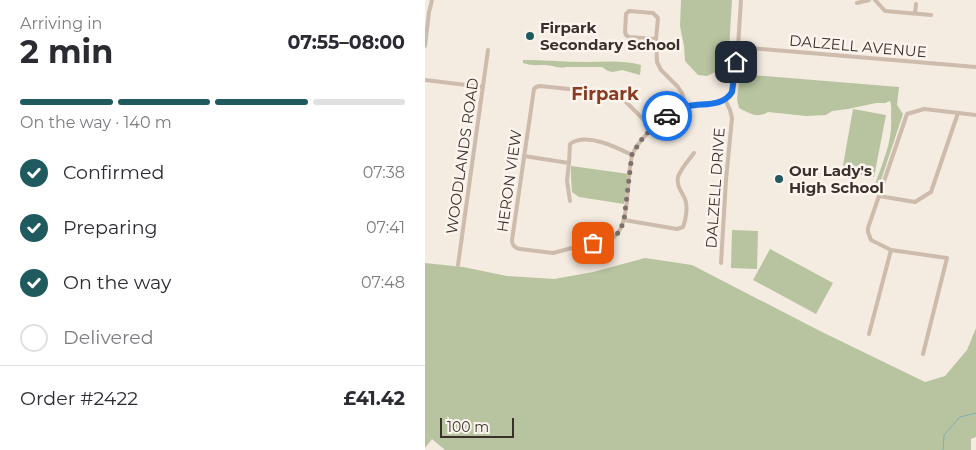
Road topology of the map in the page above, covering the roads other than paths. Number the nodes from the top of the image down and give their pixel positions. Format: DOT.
graph roads {
  1 [pos="432,0"];
  2 [pos="741,0"];
  3 [pos="869,0"];
  4 [pos="875,0"];
  5 [pos="857,3"];
  6 [pos="915,4"];
  7 [pos="915,14"];
  8 [pos="931,14"];
  9 [pos="656,39"];
  10 [pos="425,46"];
  11 [pos="738,47"];
  12 [pos="488,50"];
  13 [pos="976,67"];
  14 [pos="425,80"];
  15 [pos="483,87"];
  16 [pos="725,100"];
  17 [pos="686,106"];
  18 [pos="957,113"];
  19 [pos="976,115"];
  20 [pos="652,128"];
  21 [pos="694,153"];
  22 [pos="632,154"];
  23 [pos="524,156"];
  24 [pos="569,163"];
  25 [pos="879,196"];
  26 [pos="570,202"];
  27 [pos="624,220"];
  28 [pos="891,250"];
  29 [pos="721,263"];
  30 [pos="458,265"];
  31 [pos="869,334"];
  32 [pos="923,354"];
  1 -- 10 [label="street"];
  2 -- 11 [label="street"];
  3 -- 5 [label="street"];
  4 -- 7 [label="street"];
  6 -- 7 [label="street"];
  7 -- 8 [label="street"];
  9 -- 9 [label="street"];
  9 -- 17 [label="street"];
  11 -- 13 [label="street, DALZELL AVENUE"];
  11 -- 16 [label="street"];
  12 -- 15 [label="street, WOODLANDS ROAD"];
  14 -- 15 [label="street"];
  15 -- 30 [label="street, WOODLANDS ROAD"];
  16 -- 17 [label="street"];
  16 -- 29 [label="street, DALZELL DRIVE"];
  17 -- 20 [label="street"];
  18 -- 19 [label="street"];
  18 -- 25 [label="street"];
  18 -- 25 [label="street"];
  20 -- 22 [label="street"];
  20 -- 23 [label="street, HERON VIEW"];
  21 -- 27 [label="street"];
  22 -- 24 [label="street"];
  22 -- 27 [label="street"];
  23 -- 24 [label="street"];
  23 -- 27 [label="street, HERON VIEW"];
  24 -- 26 [label="street"];
  25 -- 28 [label="street"];
  28 -- 31 [label="street"];
  28 -- 32 [label="street"];
}
